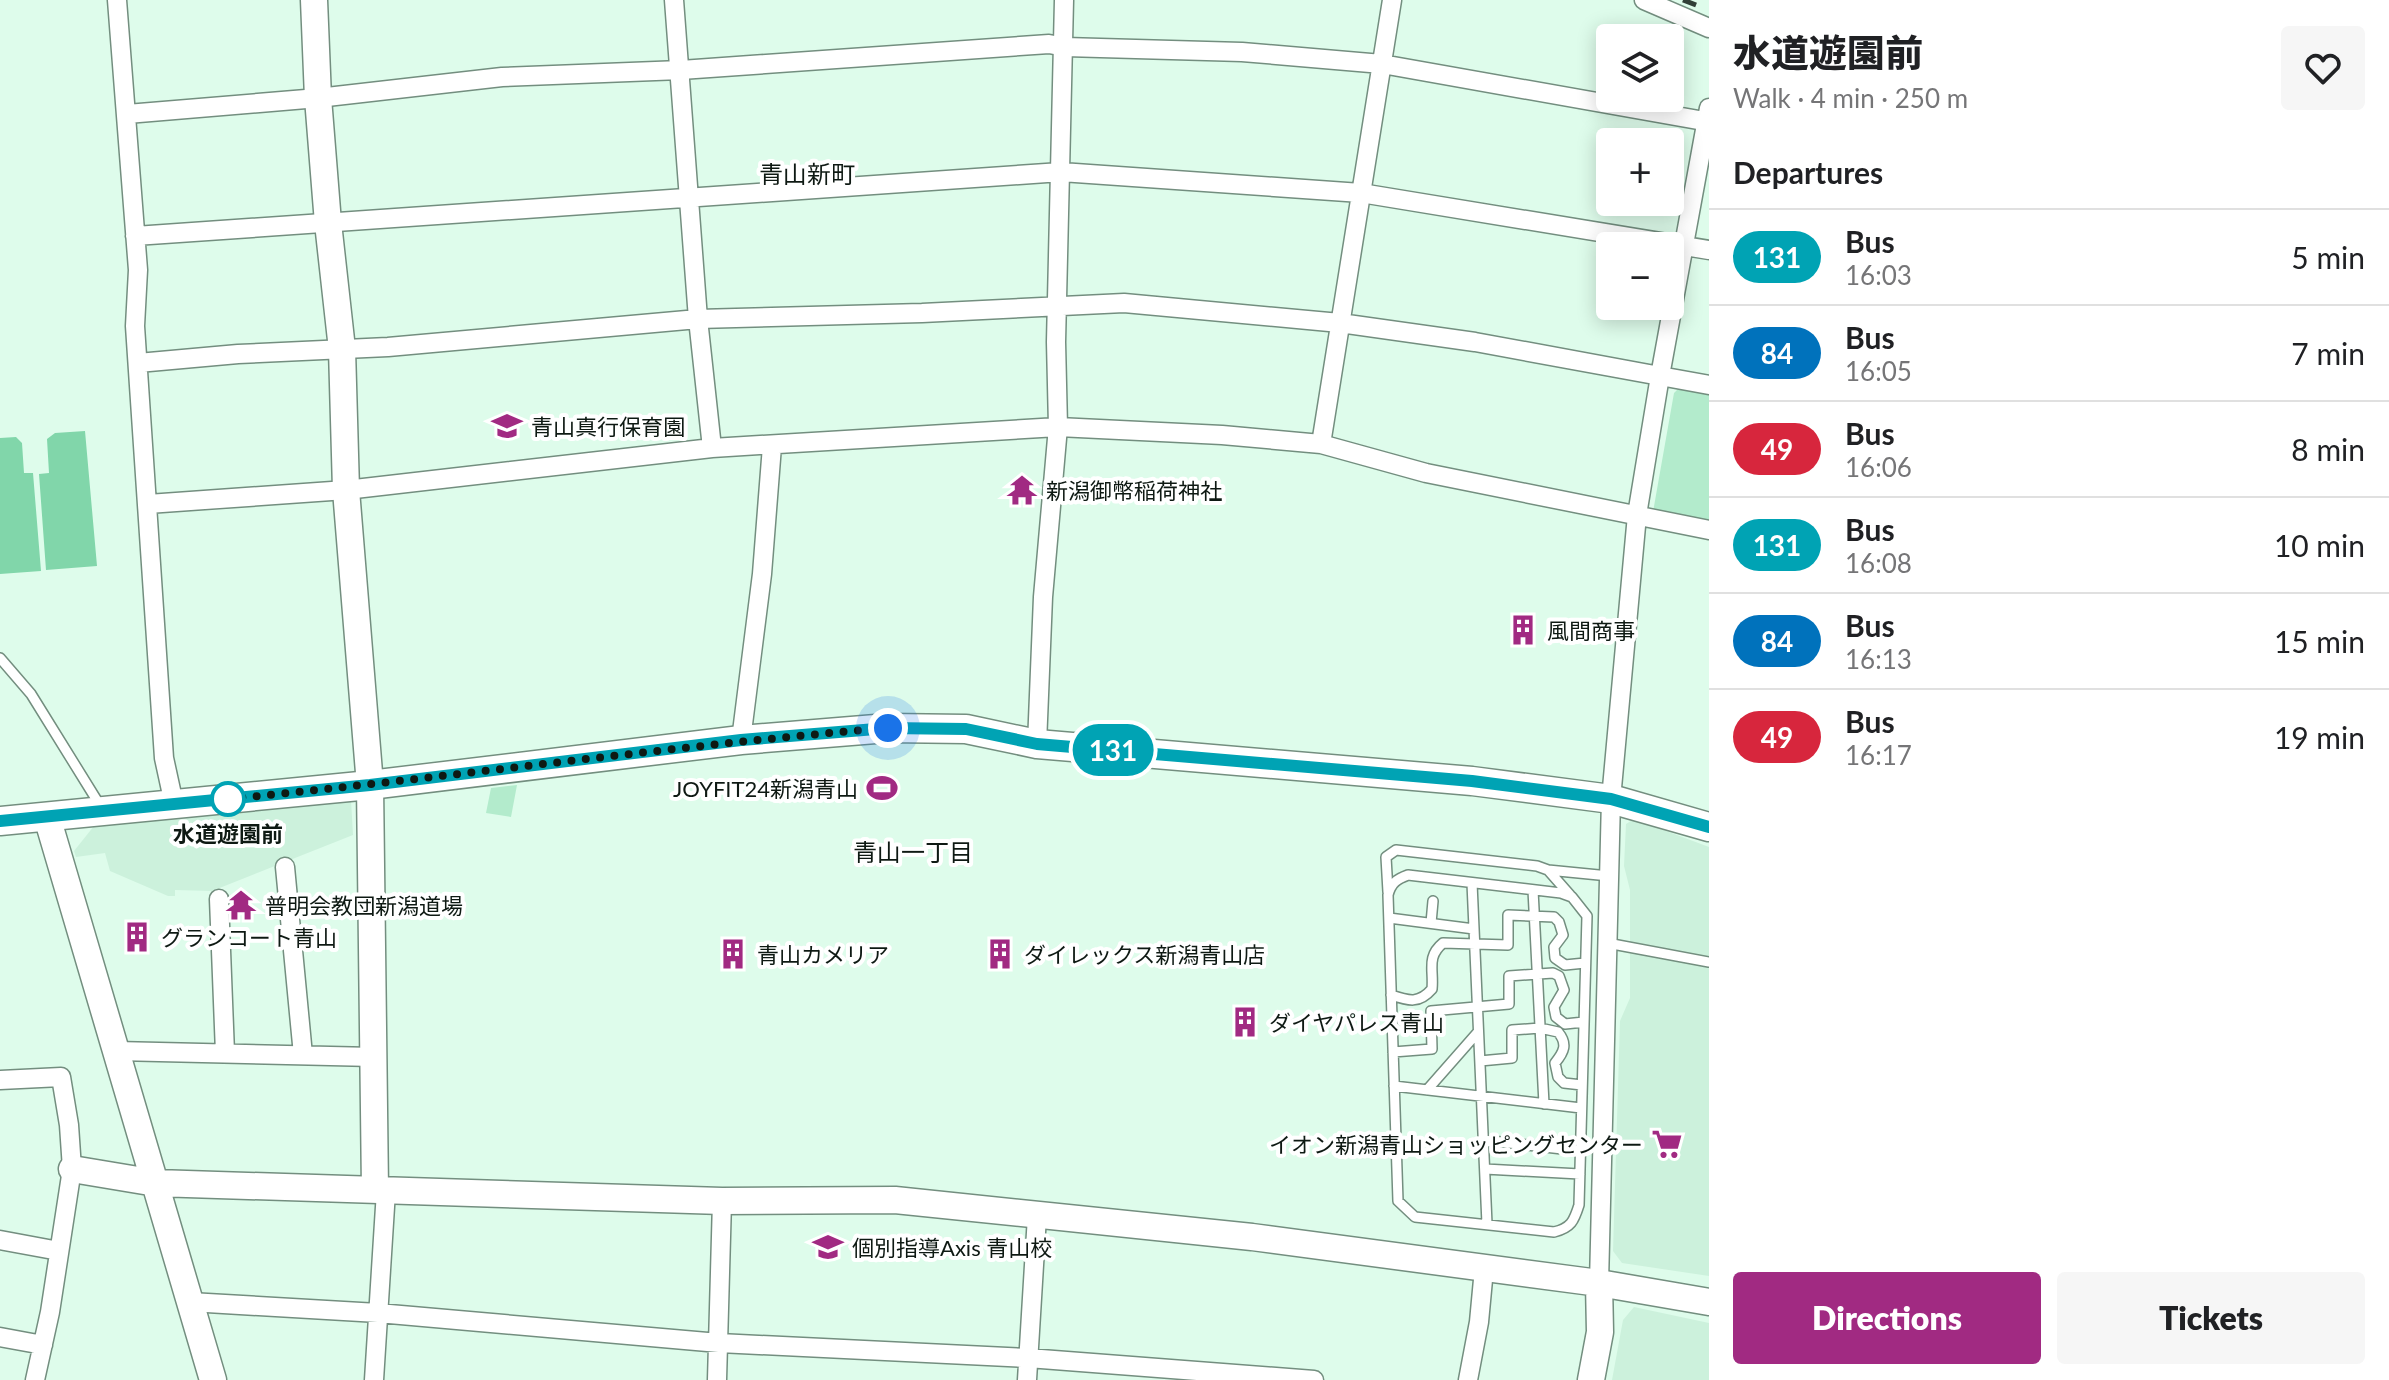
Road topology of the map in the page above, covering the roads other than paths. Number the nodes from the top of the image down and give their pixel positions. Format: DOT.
graph roads {
  1 [pos="117,0"];
  2 [pos="314,0"];
  3 [pos="674,0"];
  4 [pos="1064,0"];
  5 [pos="1392,0"];
  6 [pos="1644,0"];
  7 [pos="1709,28"];
  8 [pos="1065,47"];
  9 [pos="1382,64"];
  10 [pos="681,70"];
  11 [pos="318,98"];
  12 [pos="127,114"];
  13 [pos="1708,117"];
  14 [pos="1061,172"];
  15 [pos="1361,193"];
  16 [pos="690,198"];
  17 [pos="328,223"];
  18 [pos="1602,232"];
  19 [pos="1684,235"];
  20 [pos="135,236"];
  21 [pos="1684,245"];
  22 [pos="1709,250"];
  23 [pos="1058,305"];
  24 [pos="698,319"];
  25 [pos="1669,320"];
  26 [pos="1340,323"];
  27 [pos="342,349"];
  28 [pos="138,363"];
  29 [pos="1660,376"];
  30 [pos="1709,385"];
  31 [pos="1058,427"];
  32 [pos="1321,444"];
  33 [pos="772,446"];
  34 [pos="712,448"];
  35 [pos="346,490"];
  36 [pos="148,504"];
  37 [pos="1637,515"];
  38 [pos="1709,530"];
  39 [pos="0,658"];
  40 [pos="741,740"];
  41 [pos="1037,744"];
  42 [pos="370,785"];
  43 [pos="1611,799"];
  44 [pos="174,804"];
  45 [pos="104,812"];
  46 [pos="47,817"];
  47 [pos="0,821"];
  48 [pos="1709,827"];
  49 [pos="285,867"];
  50 [pos="1548,870"];
  51 [pos="1609,876"];
  52 [pos="1472,883"];
  53 [pos="1533,890"];
  54 [pos="1388,895"];
  55 [pos="1572,897"];
  56 [pos="219,899"];
  57 [pos="1433,901"];
  58 [pos="1534,915"];
  59 [pos="1389,918"];
  60 [pos="1431,923"];
  61 [pos="1474,929"];
  62 [pos="1607,943"];
  63 [pos="1474,946"];
  64 [pos="1709,962"];
  65 [pos="1585,963"];
  66 [pos="1537,974"];
  67 [pos="1391,995"];
  68 [pos="1477,1007"];
  69 [pos="1584,1022"];
  70 [pos="1540,1028"];
  71 [pos="1478,1032"];
  72 [pos="116,1051"];
  73 [pos="1393,1052"];
  74 [pos="225,1053"];
  75 [pos="303,1055"];
  76 [pos="374,1057"];
  77 [pos="1480,1061"];
  78 [pos="0,1080"];
  79 [pos="1582,1085"];
  80 [pos="1394,1086"];
  81 [pos="1427,1090"];
  82 [pos="1481,1098"];
  83 [pos="1544,1104"];
  84 [pos="1581,1108"];
  85 [pos="1483,1140"];
  86 [pos="1580,1151"];
  87 [pos="72,1169"];
  88 [pos="1485,1169"];
  89 [pos="1580,1174"];
  90 [pos="156,1183"];
  91 [pos="381,1190"];
  92 [pos="722,1201"];
  93 [pos="1037,1216"];
  94 [pos="1487,1224"];
  95 [pos="0,1240"];
  96 [pos="59,1251"];
  97 [pos="1484,1269"];
  98 [pos="1599,1283"];
  99 [pos="190,1302"];
  100 [pos="1709,1302"];
  101 [pos="378,1313"];
  102 [pos="0,1337"];
  103 [pos="719,1343"];
  104 [pos="43,1345"];
  105 [pos="1028,1358"];
  106 [pos="35,1380"];
  107 [pos="213,1380"];
  108 [pos="374,1380"];
  109 [pos="717,1380"];
  110 [pos="1027,1380"];
  111 [pos="1314,1380"];
  112 [pos="1468,1380"];
  113 [pos="1591,1380"];
  1 -- 12 [label="street"];
  2 -- 11 [label="street"];
  3 -- 10 [label="street"];
  4 -- 8 [label="street"];
  5 -- 9 [label="street"];
  6 -- 7 [label="street"];
  8 -- 9 [label="street"];
  8 -- 10 [label="street"];
  8 -- 14 [label="street"];
  9 -- 13 [label="street"];
  9 -- 15 [label="street"];
  10 -- 11 [label="street"];
  10 -- 16 [label="street"];
  11 -- 12 [label="street"];
  11 -- 17 [label="street"];
  12 -- 20 [label="street"];
  13 -- 19 [label="street"];
  14 -- 15 [label="street"];
  14 -- 16 [label="street"];
  14 -- 23 [label="street"];
  15 -- 18 [label="street"];
  15 -- 26 [label="street"];
  16 -- 17 [label="street"];
  16 -- 24 [label="street"];
  17 -- 20 [label="street"];
  17 -- 27 [label="street"];
  20 -- 28 [label="street"];
  21 -- 22 [label="street"];
  23 -- 24 [label="street"];
  23 -- 26 [label="street"];
  23 -- 31 [label="street"];
  24 -- 27 [label="street"];
  24 -- 34 [label="street"];
  25 -- 29 [label="street"];
  26 -- 29 [label="street"];
  26 -- 32 [label="street"];
  27 -- 28 [label="street"];
  27 -- 35 [label="street"];
  28 -- 36 [label="street"];
  29 -- 30 [label="street"];
  29 -- 37 [label="street"];
  31 -- 32 [label="street"];
  31 -- 33 [label="street"];
  31 -- 41 [label="street"];
  32 -- 37 [label="street"];
  33 -- 34 [label="street"];
  33 -- 40 [label="street"];
  34 -- 35 [label="street"];
  35 -- 36 [label="street"];
  35 -- 42 [label="street"];
  36 -- 44 [label="street"];
  37 -- 38 [label="street"];
  37 -- 43 [label="street"];
  39 -- 45 [label="lane"];
  40 -- 41 [label="main road"];
  40 -- 42 [label="main road"];
  41 -- 43 [label="main road"];
  42 -- 44 [label="main road"];
  42 -- 76 [label="street"];
  43 -- 48 [label="main road"];
  43 -- 51 [label="street"];
  44 -- 45 [label="main road"];
  45 -- 46 [label="main road"];
  46 -- 47 [label="main road"];
  46 -- 72 [label="street"];
  49 -- 75 [label="street"];
  50 -- 51 [label="lane"];
  50 -- 54 [label="lane"];
  50 -- 55 [label="lane"];
  51 -- 62 [label="street"];
  52 -- 53 [label="lane"];
  52 -- 54 [label="lane"];
  52 -- 61 [label="lane"];
  53 -- 55 [label="lane"];
  53 -- 58 [label="lane"];
  54 -- 59 [label="lane"];
  55 -- 65 [label="lane"];
  56 -- 74 [label="street"];
  57 -- 60 [label="lane"];
  58 -- 63 [label="lane"];
  58 -- 65 [label="lane"];
  58 -- 66 [label="lane"];
  59 -- 60 [label="lane"];
  59 -- 67 [label="lane"];
  60 -- 61 [label="lane"];
  61 -- 63 [label="lane"];
  62 -- 64 [label="lane"];
  62 -- 98 [label="street"];
  63 -- 67 [label="lane"];
  63 -- 68 [label="lane"];
  65 -- 69 [label="lane"];
  66 -- 68 [label="lane"];
  66 -- 69 [label="lane"];
  66 -- 70 [label="lane"];
  67 -- 73 [label="lane"];
  68 -- 71 [label="lane"];
  68 -- 73 [label="lane"];
  69 -- 79 [label="lane"];
  70 -- 77 [label="lane"];
  70 -- 79 [label="lane"];
  70 -- 83 [label="lane"];
  71 -- 77 [label="lane"];
  71 -- 81 [label="lane"];
  72 -- 74 [label="street"];
  72 -- 90 [label="street"];
  73 -- 80 [label="lane"];
  74 -- 75 [label="street"];
  75 -- 76 [label="street"];
  76 -- 91 [label="street"];
  77 -- 82 [label="lane"];
  78 -- 87 [label="street"];
  79 -- 84 [label="lane"];
  80 -- 81 [label="lane"];
  80 -- 94 [label="lane"];
  81 -- 82 [label="lane"];
  82 -- 83 [label="lane"];
  82 -- 85 [label="lane"];
  83 -- 84 [label="lane"];
  84 -- 86 [label="lane"];
  85 -- 86 [label="lane"];
  85 -- 88 [label="lane"];
  86 -- 89 [label="lane"];
  87 -- 90 [label="street"];
  87 -- 96 [label="street"];
  88 -- 89 [label="lane"];
  88 -- 94 [label="lane"];
  89 -- 94 [label="lane"];
  90 -- 91 [label="street"];
  90 -- 99 [label="street"];
  91 -- 92 [label="street"];
  91 -- 101 [label="street"];
  92 -- 93 [label="street"];
  92 -- 103 [label="street"];
  93 -- 97 [label="street"];
  93 -- 105 [label="street"];
  95 -- 96 [label="street"];
  96 -- 104 [label="street"];
  97 -- 98 [label="street"];
  97 -- 112 [label="street"];
  98 -- 100 [label="street"];
  98 -- 113 [label="street"];
  99 -- 101 [label="street"];
  99 -- 107 [label="street"];
  101 -- 103 [label="street"];
  101 -- 108 [label="street"];
  102 -- 104 [label="street"];
  103 -- 105 [label="street"];
  103 -- 109 [label="street"];
  104 -- 106 [label="street"];
  105 -- 110 [label="street"];
  105 -- 111 [label="street"];
}
